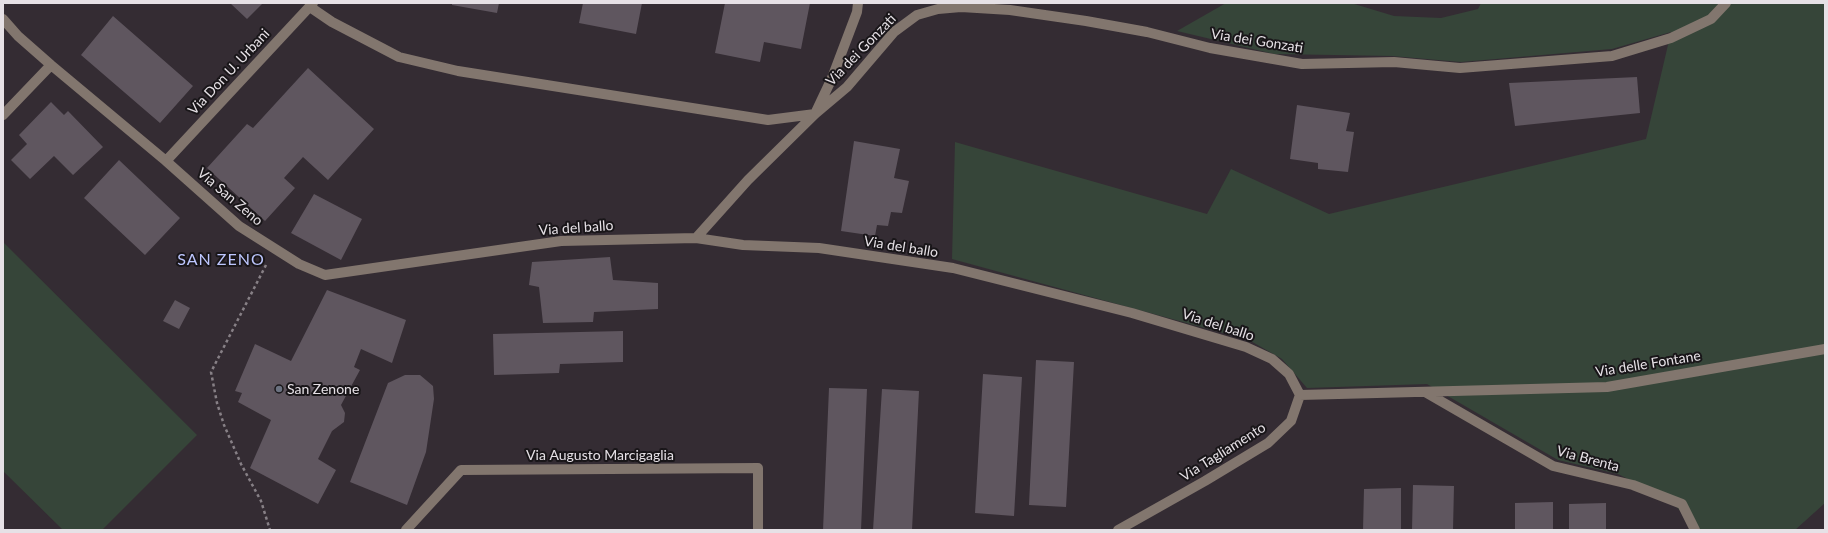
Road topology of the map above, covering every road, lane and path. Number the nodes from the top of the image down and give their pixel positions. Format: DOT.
graph roads {
  1 [pos="858,3"];
  2 [pos="1726,3"];
  3 [pos="311,5"];
  4 [pos="3,19"];
  5 [pos="50,65"];
  6 [pos="3,114"];
  7 [pos="815,114"];
  8 [pos="166,160"];
  9 [pos="696,238"];
  10 [pos="274,249"];
  11 [pos="469,255"];
  12 [pos="1825,349"];
  13 [pos="1425,392"];
  14 [pos="1300,395"];
  15 [pos="270,530"];
  16 [pos="406,530"];
  17 [pos="758,530"];
  18 [pos="1118,530"];
  19 [pos="1695,530"];
  1 -- 7 [label="street, Via dei Gonzati"];
  2 -- 7 [label="street, Via dei Gonzati"];
  3 -- 7 [label="street"];
  3 -- 8 [label="street, Via Don U. Urbani"];
  4 -- 5 [label="street, Via San Zeno"];
  5 -- 6 [label="street"];
  5 -- 8 [label="street, Via San Zeno"];
  7 -- 9 [label="street, Via dei Gonzati"];
  8 -- 10 [label="street, Via San Zeno"];
  9 -- 11 [label="street, Via del ballo"];
  9 -- 14 [label="street, Via del ballo"];
  10 -- 11 [label="street, Via San Zeno"];
  10 -- 15 [label="path"];
  12 -- 13 [label="street, Via delle Fontane"];
  13 -- 14 [label="street"];
  13 -- 19 [label="street, Via Brenta"];
  14 -- 18 [label="street, Via Tagliamento"];
  16 -- 17 [label="street, Via Augusto Marcigaglia"];
}
